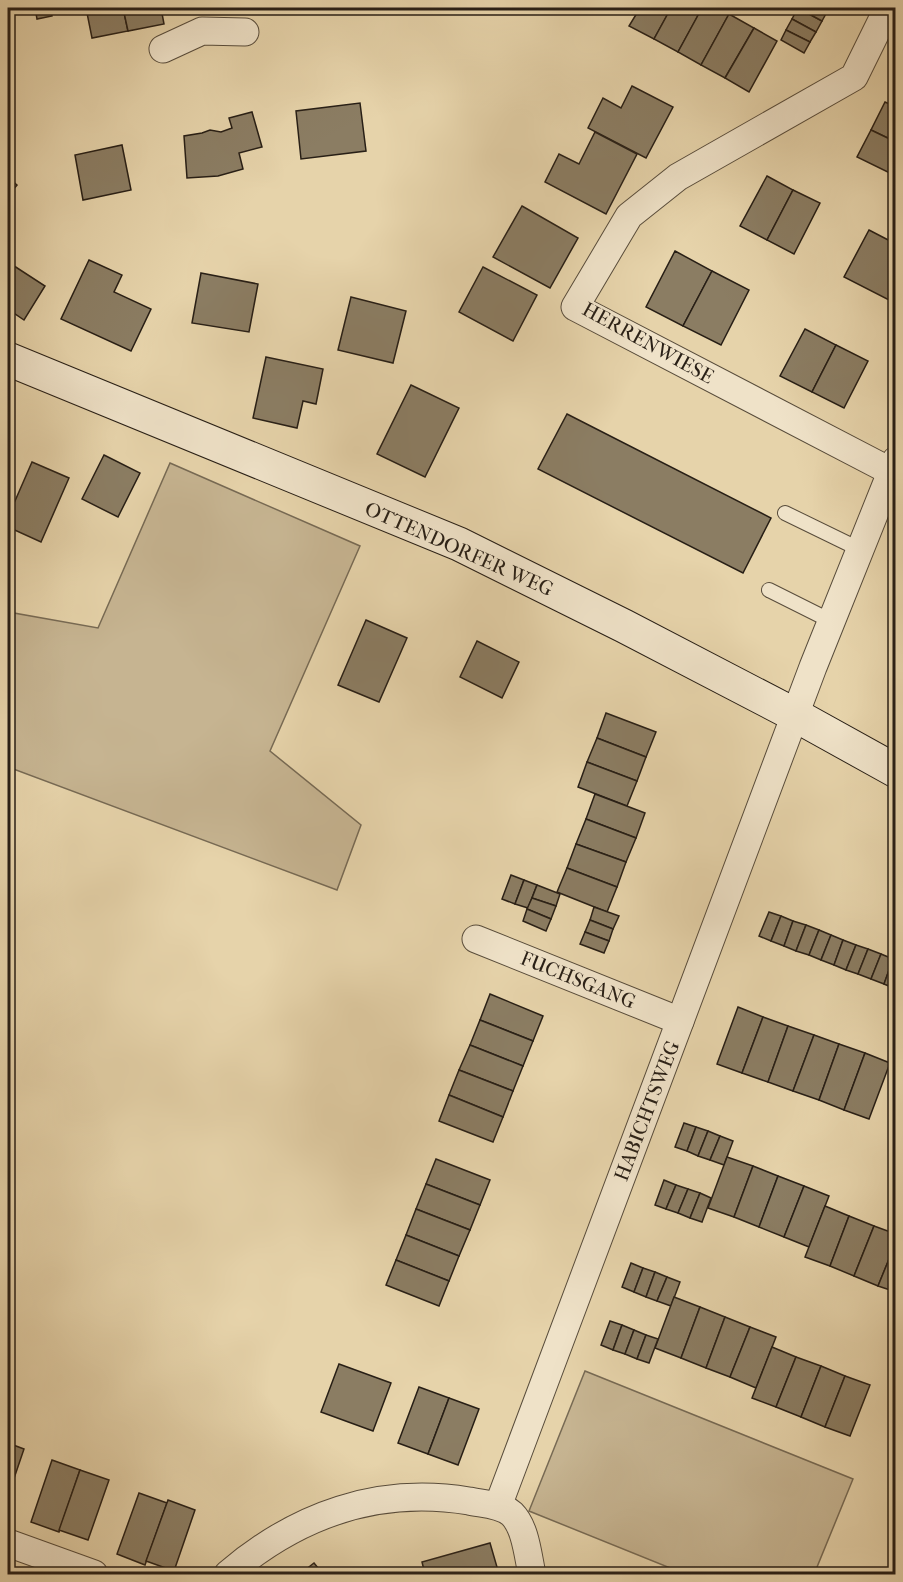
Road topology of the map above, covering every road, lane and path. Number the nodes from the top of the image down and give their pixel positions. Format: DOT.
graph roads {
  1 [pos="888,8"];
  2 [pos="200,19"];
  3 [pos="245,32"];
  4 [pos="163,49"];
  5 [pos="8,359"];
  6 [pos="893,466"];
  7 [pos="785,513"];
  8 [pos="859,549"];
  9 [pos="769,590"];
  10 [pos="831,621"];
  11 [pos="795,715"];
  12 [pos="896,771"];
  13 [pos="476,939"];
  14 [pos="680,1021"];
  15 [pos="498,1506"];
  16 [pos="8,1543"];
  17 [pos="94,1575"];
  18 [pos="228,1575"];
  19 [pos="532,1575"];
  1 -- 6 [label="street, HERRENWIESE"];
  2 -- 3 [label="street"];
  2 -- 4 [label="street"];
  5 -- 11 [label="main road, OTTENDORFER WEG"];
  6 -- 8 [label="street, HERRENWIESE"];
  7 -- 8 [label="lane"];
  8 -- 10 [label="street, HERRENWIESE"];
  9 -- 10 [label="lane"];
  10 -- 11 [label="street, HERRENWIESE"];
  11 -- 12 [label="main road, OTTENDORFER WEG"];
  11 -- 14 [label="street, HABICHTSWEG"];
  13 -- 14 [label="street, FUCHSGANG"];
  14 -- 15 [label="street, HABICHTSWEG"];
  15 -- 18 [label="street"];
  15 -- 19 [label="street"];
  16 -- 17 [label="street"];
}
